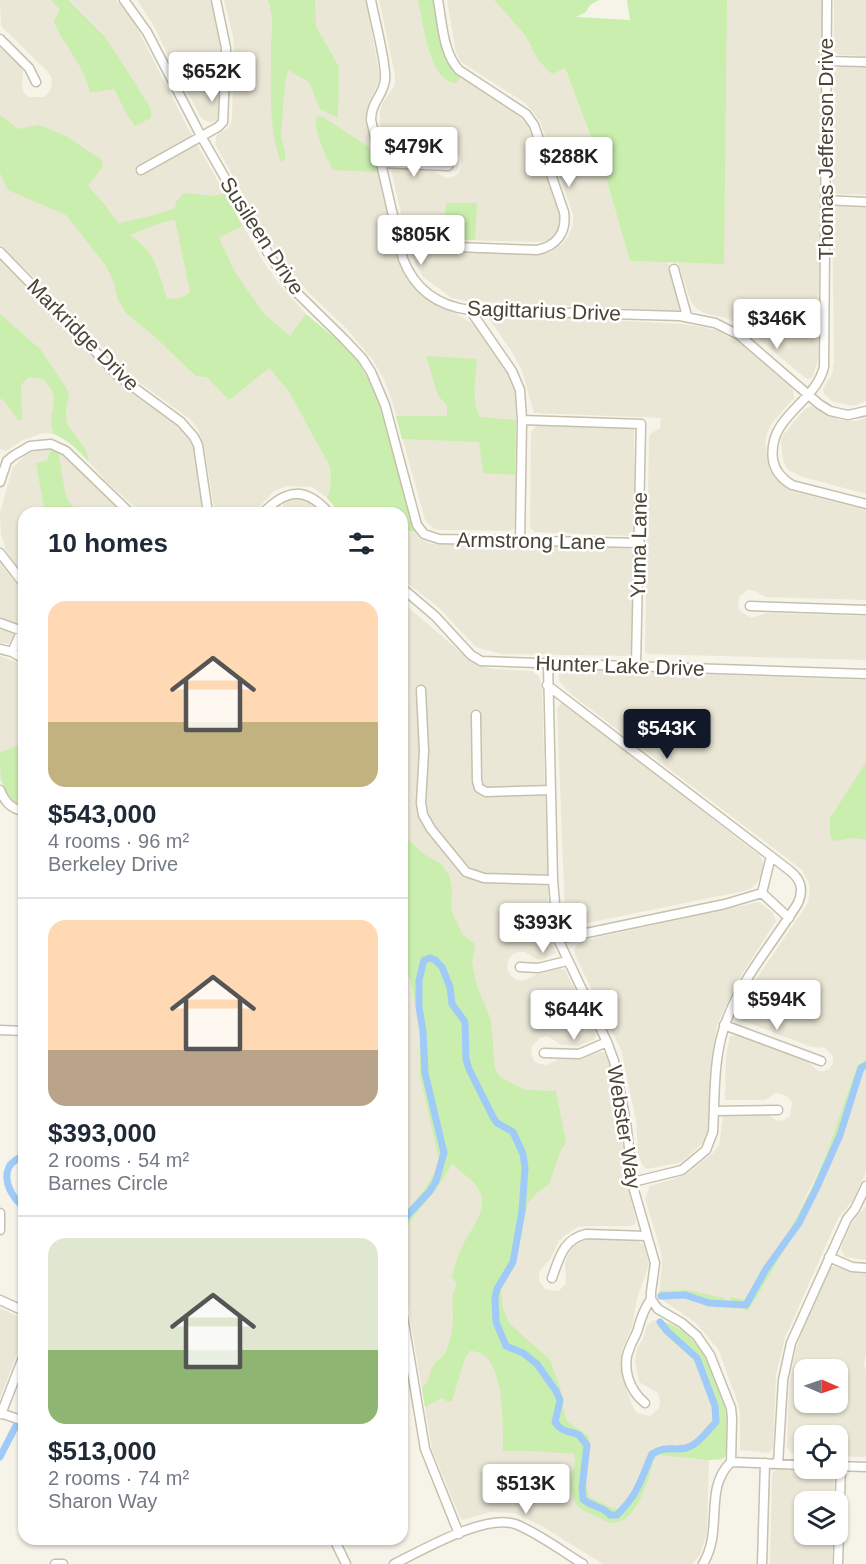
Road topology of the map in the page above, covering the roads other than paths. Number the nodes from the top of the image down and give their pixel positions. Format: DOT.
graph roads {
  1 [pos="124,0"];
  2 [pos="216,0"];
  3 [pos="371,0"];
  4 [pos="438,0"];
  5 [pos="827,0"];
  6 [pos="0,39"];
  7 [pos="826,61"];
  8 [pos="866,62"];
  9 [pos="36,82"];
  10 [pos="201,136"];
  11 [pos="381,163"];
  12 [pos="448,166"];
  13 [pos="141,170"];
  14 [pos="825,200"];
  15 [pos="866,202"];
  16 [pos="399,245"];
  17 [pos="0,252"];
  18 [pos="674,269"];
  19 [pos="470,310"];
  20 [pos="687,316"];
  21 [pos="808,394"];
  22 [pos="866,411"];
  23 [pos="522,420"];
  24 [pos="4,459"];
  25 [pos="0,482"];
  26 [pos="273,502"];
  27 [pos="866,504"];
  28 [pos="124,507"];
  29 [pos="206,507"];
  30 [pos="268,507"];
  31 [pos="275,507"];
  32 [pos="323,507"];
  33 [pos="423,534"];
  34 [pos="520,542"];
  35 [pos="640,543"];
  36 [pos="0,553"];
  37 [pos="18,576"];
  38 [pos="408,593"];
  39 [pos="750,606"];
  40 [pos="866,610"];
  41 [pos="0,623"];
  42 [pos="18,627"];
  43 [pos="18,639"];
  44 [pos="0,649"];
  45 [pos="12,652"];
  46 [pos="18,656"];
  47 [pos="548,663"];
  48 [pos="636,666"];
  49 [pos="866,674"];
  50 [pos="547,685"];
  51 [pos="421,690"];
  52 [pos="476,715"];
  53 [pos="0,790"];
  54 [pos="551,790"];
  55 [pos="18,808"];
  56 [pos="771,856"];
  57 [pos="553,880"];
  58 [pos="762,893"];
  59 [pos="789,918"];
  60 [pos="558,939"];
  61 [pos="567,961"];
  62 [pos="520,967"];
  63 [pos="724,1025"];
  64 [pos="0,1030"];
  65 [pos="18,1031"];
  66 [pos="607,1042"];
  67 [pos="544,1053"];
  68 [pos="821,1061"];
  69 [pos="778,1110"];
  70 [pos="714,1111"];
  71 [pos="633,1182"];
  72 [pos="866,1186"];
  73 [pos="0,1213"];
  74 [pos="0,1230"];
  75 [pos="647,1236"];
  76 [pos="829,1257"];
  77 [pos="866,1268"];
  78 [pos="552,1278"];
  79 [pos="651,1299"];
  80 [pos="0,1300"];
  81 [pos="18,1308"];
  82 [pos="408,1347"];
  83 [pos="18,1370"];
  84 [pos="645,1403"];
  85 [pos="1,1413"];
  86 [pos="18,1419"];
  87 [pos="731,1462"];
  88 [pos="765,1463"];
  89 [pos="778,1464"];
  90 [pos="794,1465"];
  91 [pos="848,1466"];
  92 [pos="866,1467"];
  93 [pos="839,1479"];
  94 [pos="459,1534"];
  95 [pos="337,1545"];
  96 [pos="706,1560"];
  97 [pos="55,1564"];
  98 [pos="63,1564"];
  99 [pos="346,1564"];
  100 [pos="394,1564"];
  101 [pos="583,1564"];
  102 [pos="714,1564"];
  103 [pos="762,1564"];
  104 [pos="838,1564"];
  1 -- 10 [label="street, Susileen Drive"];
  2 -- 10 [label="street"];
  3 -- 11 [label="street, Sagittarius Drive"];
  4 -- 16 [label="street"];
  5 -- 7 [label="street, Thomas Jefferson Drive"];
  6 -- 9 [label="street"];
  7 -- 8 [label="street"];
  7 -- 14 [label="street, Thomas Jefferson Drive"];
  10 -- 13 [label="street"];
  10 -- 33 [label="street, Susileen Drive"];
  11 -- 12 [label="street"];
  11 -- 16 [label="street, Sagittarius Drive"];
  14 -- 15 [label="street"];
  14 -- 21 [label="street, Thomas Jefferson Drive"];
  16 -- 19 [label="street, Sagittarius Drive"];
  17 -- 29 [label="street, Markridge Drive"];
  18 -- 20 [label="street"];
  19 -- 20 [label="street, Sagittarius Drive"];
  19 -- 23 [label="street"];
  20 -- 21 [label="street, Sagittarius Drive"];
  21 -- 22 [label="street, Sagittarius Drive"];
  21 -- 27 [label="street, Thomas Jefferson Drive"];
  23 -- 34 [label="street"];
  23 -- 35 [label="street, Yuma Lane"];
  24 -- 25 [label="street"];
  24 -- 28 [label="street"];
  26 -- 30 [label="street"];
  26 -- 31 [label="street"];
  26 -- 32 [label="street"];
  33 -- 34 [label="street, Armstrong Lane"];
  34 -- 35 [label="street, Armstrong Lane"];
  35 -- 48 [label="street, Yuma Lane"];
  36 -- 37 [label="street"];
  38 -- 47 [label="street, Hunter Lake Drive"];
  39 -- 40 [label="street"];
  41 -- 42 [label="street"];
  43 -- 45 [label="street"];
  44 -- 45 [label="street"];
  45 -- 46 [label="street"];
  47 -- 48 [label="street, Hunter Lake Drive"];
  47 -- 50 [label="street, Webster Way"];
  48 -- 49 [label="street, Hunter Lake Drive"];
  50 -- 54 [label="street, Webster Way"];
  50 -- 56 [label="street"];
  51 -- 57 [label="street"];
  52 -- 54 [label="street"];
  53 -- 55 [label="street"];
  54 -- 57 [label="street, Webster Way"];
  56 -- 58 [label="street"];
  56 -- 59 [label="street"];
  57 -- 60 [label="street, Webster Way"];
  58 -- 59 [label="street"];
  58 -- 60 [label="street"];
  59 -- 63 [label="street"];
  60 -- 61 [label="street, Webster Way"];
  61 -- 62 [label="street"];
  61 -- 66 [label="street, Webster Way"];
  63 -- 68 [label="street"];
  63 -- 70 [label="street"];
  64 -- 65 [label="street"];
  66 -- 67 [label="street"];
  66 -- 71 [label="street, Webster Way"];
  69 -- 70 [label="street"];
  70 -- 71 [label="street"];
  71 -- 75 [label="street, Webster Way"];
  72 -- 76 [label="street"];
  73 -- 74 [label="street"];
  75 -- 78 [label="street"];
  75 -- 79 [label="street, Webster Way"];
  76 -- 77 [label="street"];
  76 -- 89 [label="street"];
  79 -- 84 [label="street, Webster Way"];
  79 -- 87 [label="street"];
  80 -- 81 [label="street"];
  82 -- 94 [label="street"];
  83 -- 85 [label="street"];
  85 -- 86 [label="street"];
  87 -- 88 [label="street"];
  87 -- 96 [label="street"];
  88 -- 89 [label="street"];
  88 -- 103 [label="street"];
  89 -- 90 [label="street"];
  91 -- 92 [label="street"];
  93 -- 104 [label="street"];
  94 -- 100 [label="street"];
  94 -- 101 [label="street"];
  95 -- 99 [label="street"];
  96 -- 102 [label="street"];
  97 -- 98 [label="street"];
}
